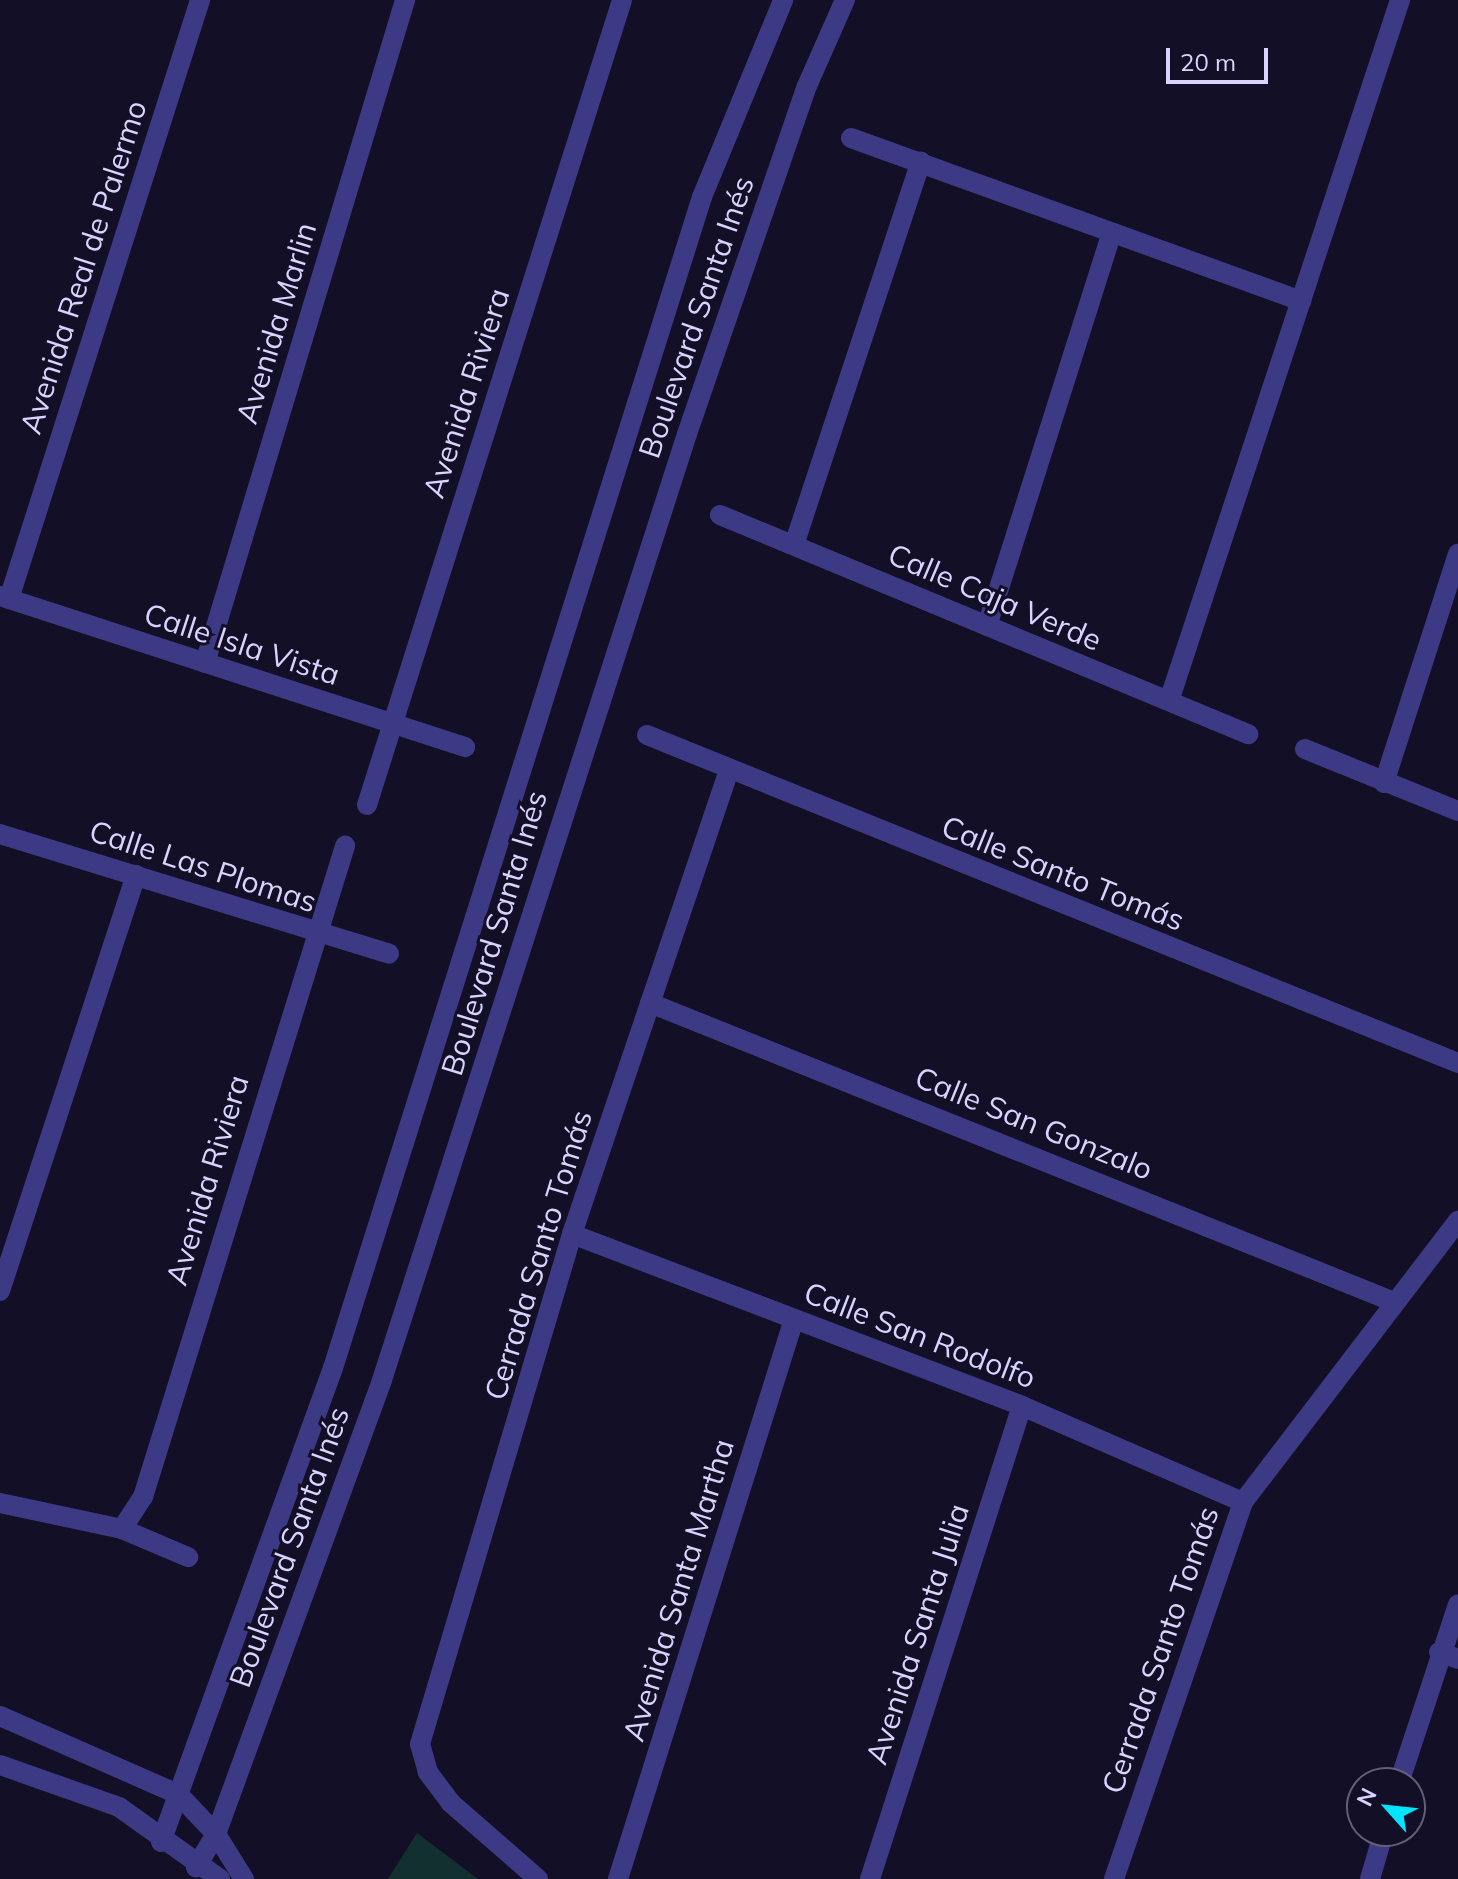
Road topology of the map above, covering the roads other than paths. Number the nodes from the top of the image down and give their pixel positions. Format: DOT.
graph roads {
  1 [pos="200,0"];
  2 [pos="405,0"];
  3 [pos="622,0"];
  4 [pos="783,0"];
  5 [pos="845,0"];
  6 [pos="1400,0"];
  7 [pos="851,138"];
  8 [pos="921,162"];
  9 [pos="1111,236"];
  10 [pos="1301,301"];
  11 [pos="720,515"];
  12 [pos="794,545"];
  13 [pos="1458,554"];
  14 [pos="4,597"];
  15 [pos="987,626"];
  16 [pos="205,663"];
  17 [pos="1169,701"];
  18 [pos="393,724"];
  19 [pos="1248,734"];
  20 [pos="647,735"];
  21 [pos="465,747"];
  22 [pos="1305,749"];
  23 [pos="728,772"];
  24 [pos="1384,783"];
  25 [pos="367,805"];
  26 [pos="1458,811"];
  27 [pos="0,834"];
  28 [pos="345,846"];
  29 [pos="136,875"];
  30 [pos="316,934"];
  31 [pos="389,954"];
  32 [pos="650,1003"];
  33 [pos="1458,1063"];
  34 [pos="1458,1221"];
  35 [pos="572,1234"];
  36 [pos="0,1291"];
  37 [pos="1394,1302"];
  38 [pos="794,1319"];
  39 [pos="1022,1406"];
  40 [pos="1243,1502"];
  41 [pos="0,1503"];
  42 [pos="122,1529"];
  43 [pos="188,1557"];
  44 [pos="1458,1605"];
  45 [pos="1448,1656"];
  46 [pos="0,1716"];
  47 [pos="0,1765"];
  48 [pos="1405,1767"];
  49 [pos="178,1794"];
  50 [pos="216,1834"];
  51 [pos="161,1842"];
  52 [pos="1380,1847"];
  53 [pos="196,1867"];
  54 [pos="1372,1878"];
  55 [pos="220,1879"];
  56 [pos="244,1879"];
  57 [pos="538,1879"];
  58 [pos="618,1879"];
  59 [pos="870,1879"];
  60 [pos="1114,1879"];
  1 -- 14 [label="street, Avenida Real de Palermo"];
  2 -- 16 [label="street, Avenida Marlin"];
  3 -- 18 [label="street, Avenida Riviera"];
  4 -- 49 [label="street, Boulevard Santa Inés"];
  5 -- 50 [label="street, Boulevard Santa Inés"];
  6 -- 10 [label="street"];
  7 -- 8 [label="street"];
  8 -- 9 [label="street"];
  8 -- 12 [label="street"];
  9 -- 10 [label="street"];
  9 -- 15 [label="street"];
  10 -- 17 [label="street"];
  11 -- 12 [label="street, Calle Caja Verde"];
  12 -- 15 [label="street, Calle Caja Verde"];
  13 -- 24 [label="street"];
  14 -- 16 [label="street, Calle Isla Vista"];
  15 -- 17 [label="street, Calle Caja Verde"];
  16 -- 18 [label="street, Calle Isla Vista"];
  17 -- 19 [label="street, Calle Caja Verde"];
  18 -- 21 [label="street, Calle Isla Vista"];
  18 -- 25 [label="street, Avenida Riviera"];
  20 -- 23 [label="street, Calle Santo Tomás"];
  22 -- 24 [label="street"];
  23 -- 32 [label="street, Cerrada Santo Tomás"];
  23 -- 33 [label="street, Calle Santo Tomás"];
  24 -- 26 [label="street"];
  27 -- 29 [label="street, Calle Las Plomas"];
  28 -- 30 [label="street, Avenida Riviera"];
  29 -- 30 [label="street, Calle Las Plomas"];
  29 -- 36 [label="street"];
  30 -- 31 [label="street, Calle Las Plomas"];
  30 -- 42 [label="street, Avenida Riviera"];
  32 -- 35 [label="street, Cerrada Santo Tomás"];
  32 -- 37 [label="street, Calle San Gonzalo"];
  34 -- 37 [label="street, Cerrada Santo Tomás"];
  35 -- 38 [label="street, Calle San Rodolfo"];
  35 -- 57 [label="street, Cerrada Santo Tomás"];
  37 -- 40 [label="street, Cerrada Santo Tomás"];
  38 -- 39 [label="street, Calle San Rodolfo"];
  38 -- 58 [label="street, Avenida Santa Martha"];
  39 -- 40 [label="street, Calle San Rodolfo"];
  39 -- 59 [label="street, Avenida Santa Julia"];
  40 -- 60 [label="street, Cerrada Santo Tomás"];
  41 -- 42 [label="street"];
  42 -- 43 [label="street"];
  44 -- 45 [label="street"];
  45 -- 48 [label="street"];
  46 -- 49 [label="street"];
  47 -- 51 [label="street"];
  49 -- 50 [label="street"];
  49 -- 51 [label="street, Boulevard Santa Inés"];
  50 -- 53 [label="street, Boulevard Santa Inés"];
  50 -- 56 [label="street"];
  51 -- 53 [label="street"];
  52 -- 54 [label="street"];
  53 -- 55 [label="street"];
}
